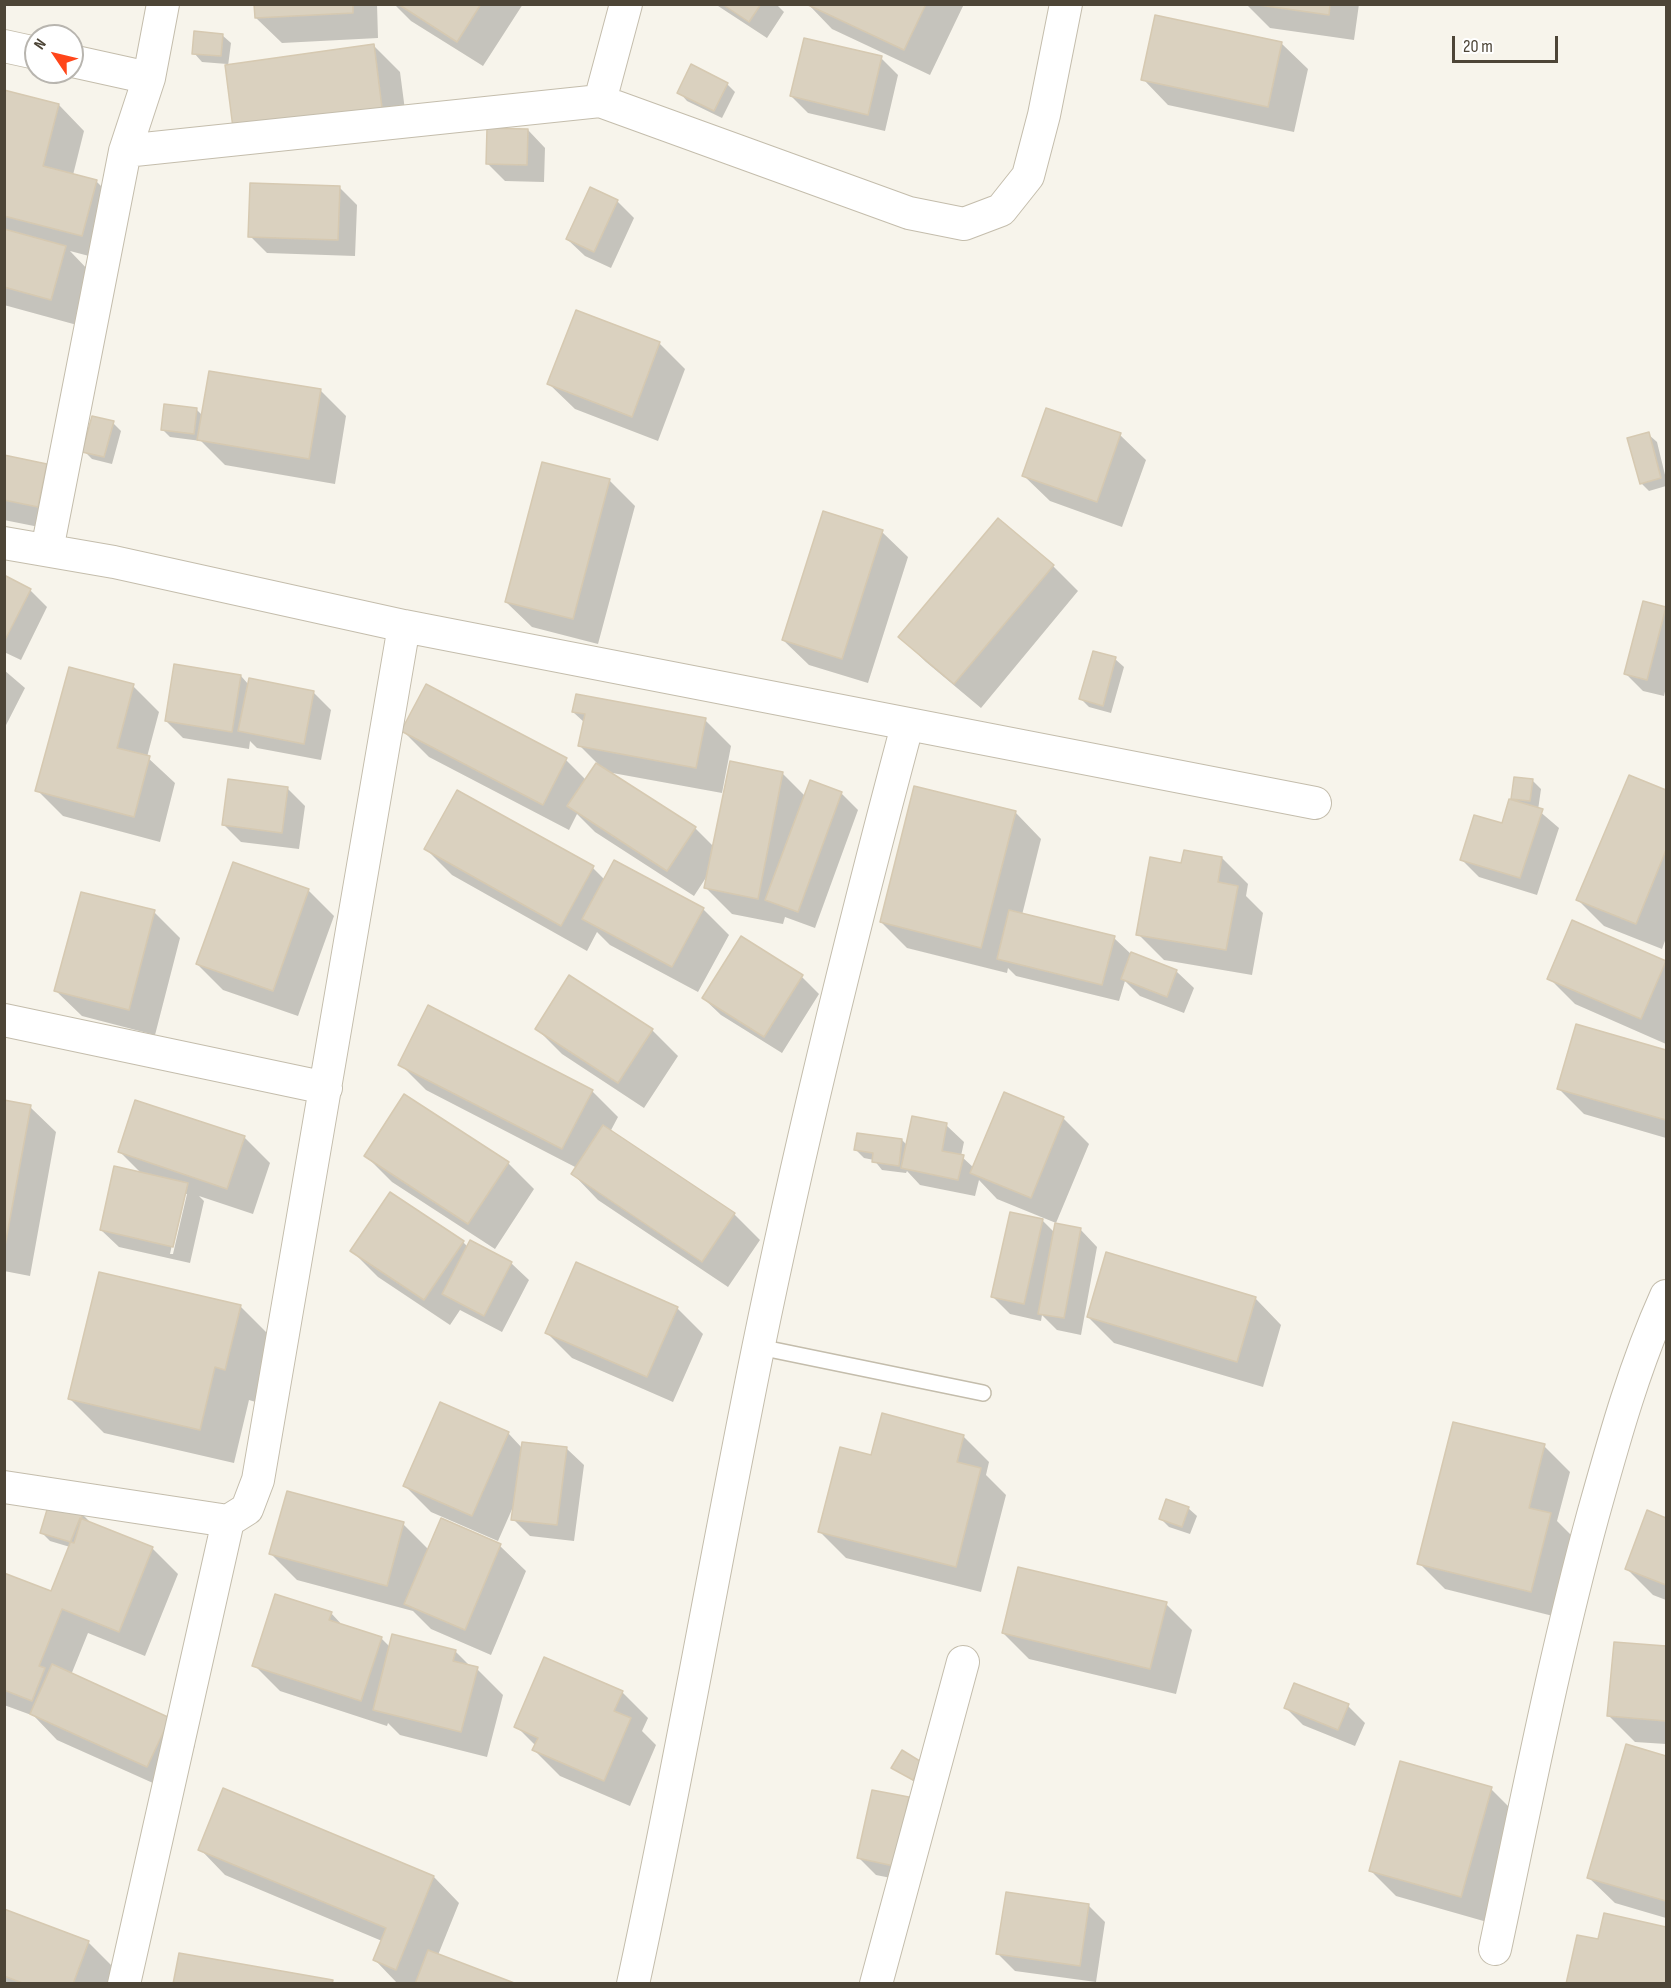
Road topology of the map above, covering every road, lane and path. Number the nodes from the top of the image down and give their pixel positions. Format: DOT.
graph roads {
  1 [pos="163,4"];
  2 [pos="626,4"];
  3 [pos="1066,4"];
  4 [pos="4,46"];
  5 [pos="24,50"];
  6 [pos="84,64"];
  7 [pos="149,78"];
  8 [pos="600,101"];
  9 [pos="125,151"];
  10 [pos="4,543"];
  11 [pos="47,550"];
  12 [pos="404,626"];
  13 [pos="907,726"];
  14 [pos="1315,803"];
  15 [pos="4,1020"];
  16 [pos="326,1088"];
  17 [pos="1666,1296"];
  18 [pos="759,1347"];
  19 [pos="983,1393"];
  20 [pos="4,1487"];
  21 [pos="228,1521"];
  22 [pos="963,1662"];
  23 [pos="1496,1949"];
  24 [pos="124,1983"];
  25 [pos="633,1983"];
  26 [pos="876,1983"];
  1 -- 7 [label="street"];
  2 -- 8 [label="street"];
  3 -- 8 [label="street"];
  4 -- 5 [label="street"];
  6 -- 7 [label="street"];
  7 -- 9 [label="street"];
  8 -- 9 [label="street"];
  9 -- 11 [label="street"];
  10 -- 11 [label="street"];
  11 -- 12 [label="street"];
  12 -- 13 [label="street"];
  12 -- 16 [label="street"];
  13 -- 14 [label="street"];
  13 -- 18 [label="street"];
  15 -- 16 [label="street"];
  16 -- 21 [label="street"];
  17 -- 23 [label="street"];
  18 -- 19 [label="lane"];
  18 -- 25 [label="street"];
  20 -- 21 [label="street"];
  21 -- 24 [label="street"];
  22 -- 26 [label="street"];
}
